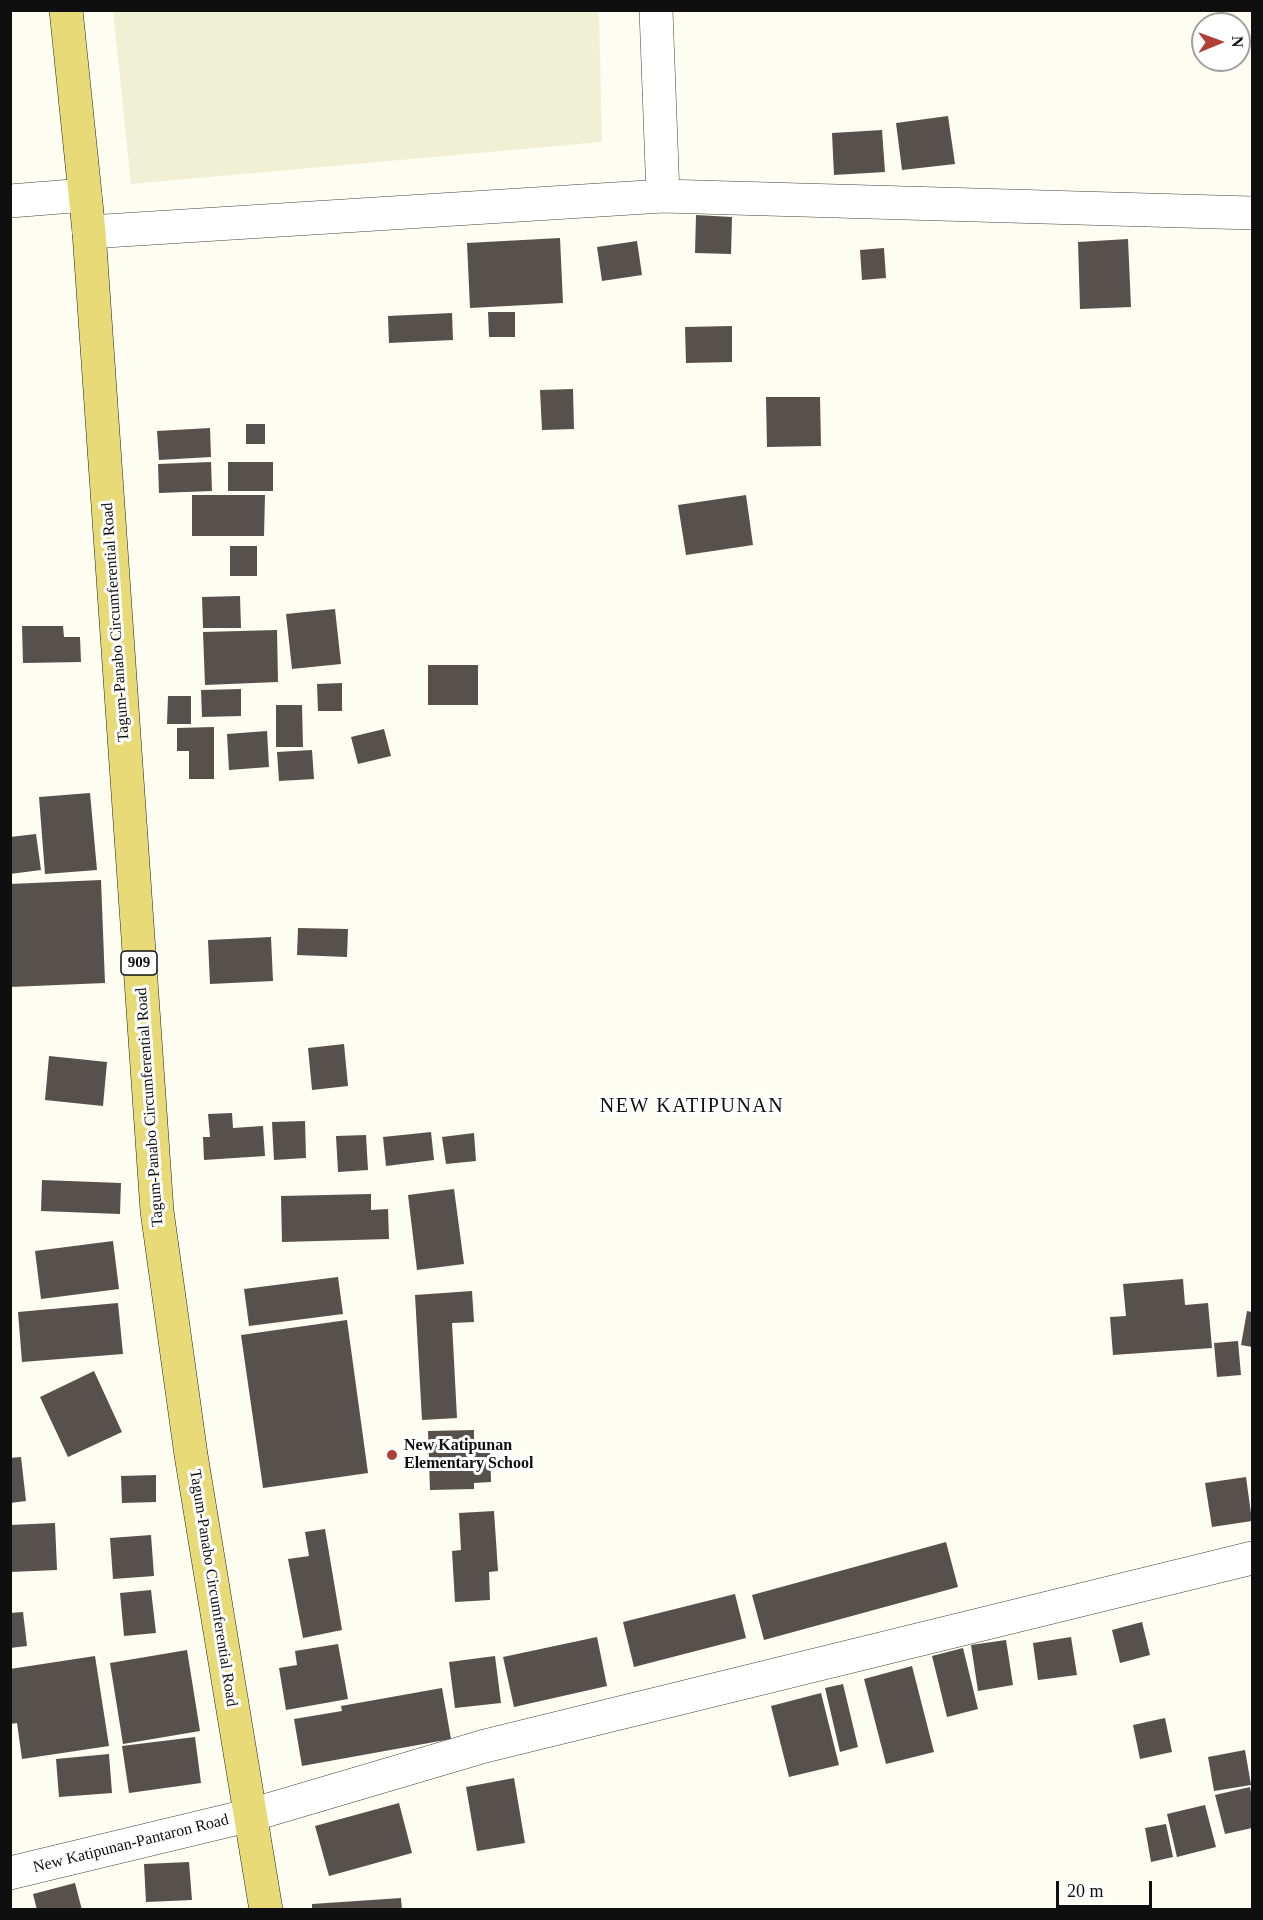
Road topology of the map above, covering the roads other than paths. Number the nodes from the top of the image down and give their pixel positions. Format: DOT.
graph roads {
  1 [pos="66,10"];
  2 [pos="656,10"];
  3 [pos="85,195"];
  4 [pos="663,196"];
  5 [pos="10,201"];
  6 [pos="1252,213"];
  7 [pos="88,232"];
  8 [pos="1252,1558"];
  9 [pos="251,1815"];
  10 [pos="10,1873"];
  11 [pos="266,1910"];
  1 -- 3 [label="main road, Tagum-Panabo Circumferential Road / 909"];
  2 -- 4 [label="street"];
  3 -- 5 [label="street"];
  3 -- 7 [label="main road, Tagum-Panabo Circumferential Road / 909"];
  4 -- 6 [label="street"];
  4 -- 7 [label="street"];
  7 -- 9 [label="main road, Tagum-Panabo Circumferential Road / 909"];
  8 -- 9 [label="street, New Katipunan-Pantaron Road"];
  9 -- 10 [label="street, New Katipunan-Pantaron Road"];
  9 -- 11 [label="main road, Tagum-Panabo Circumferential Road / 909"];
}
